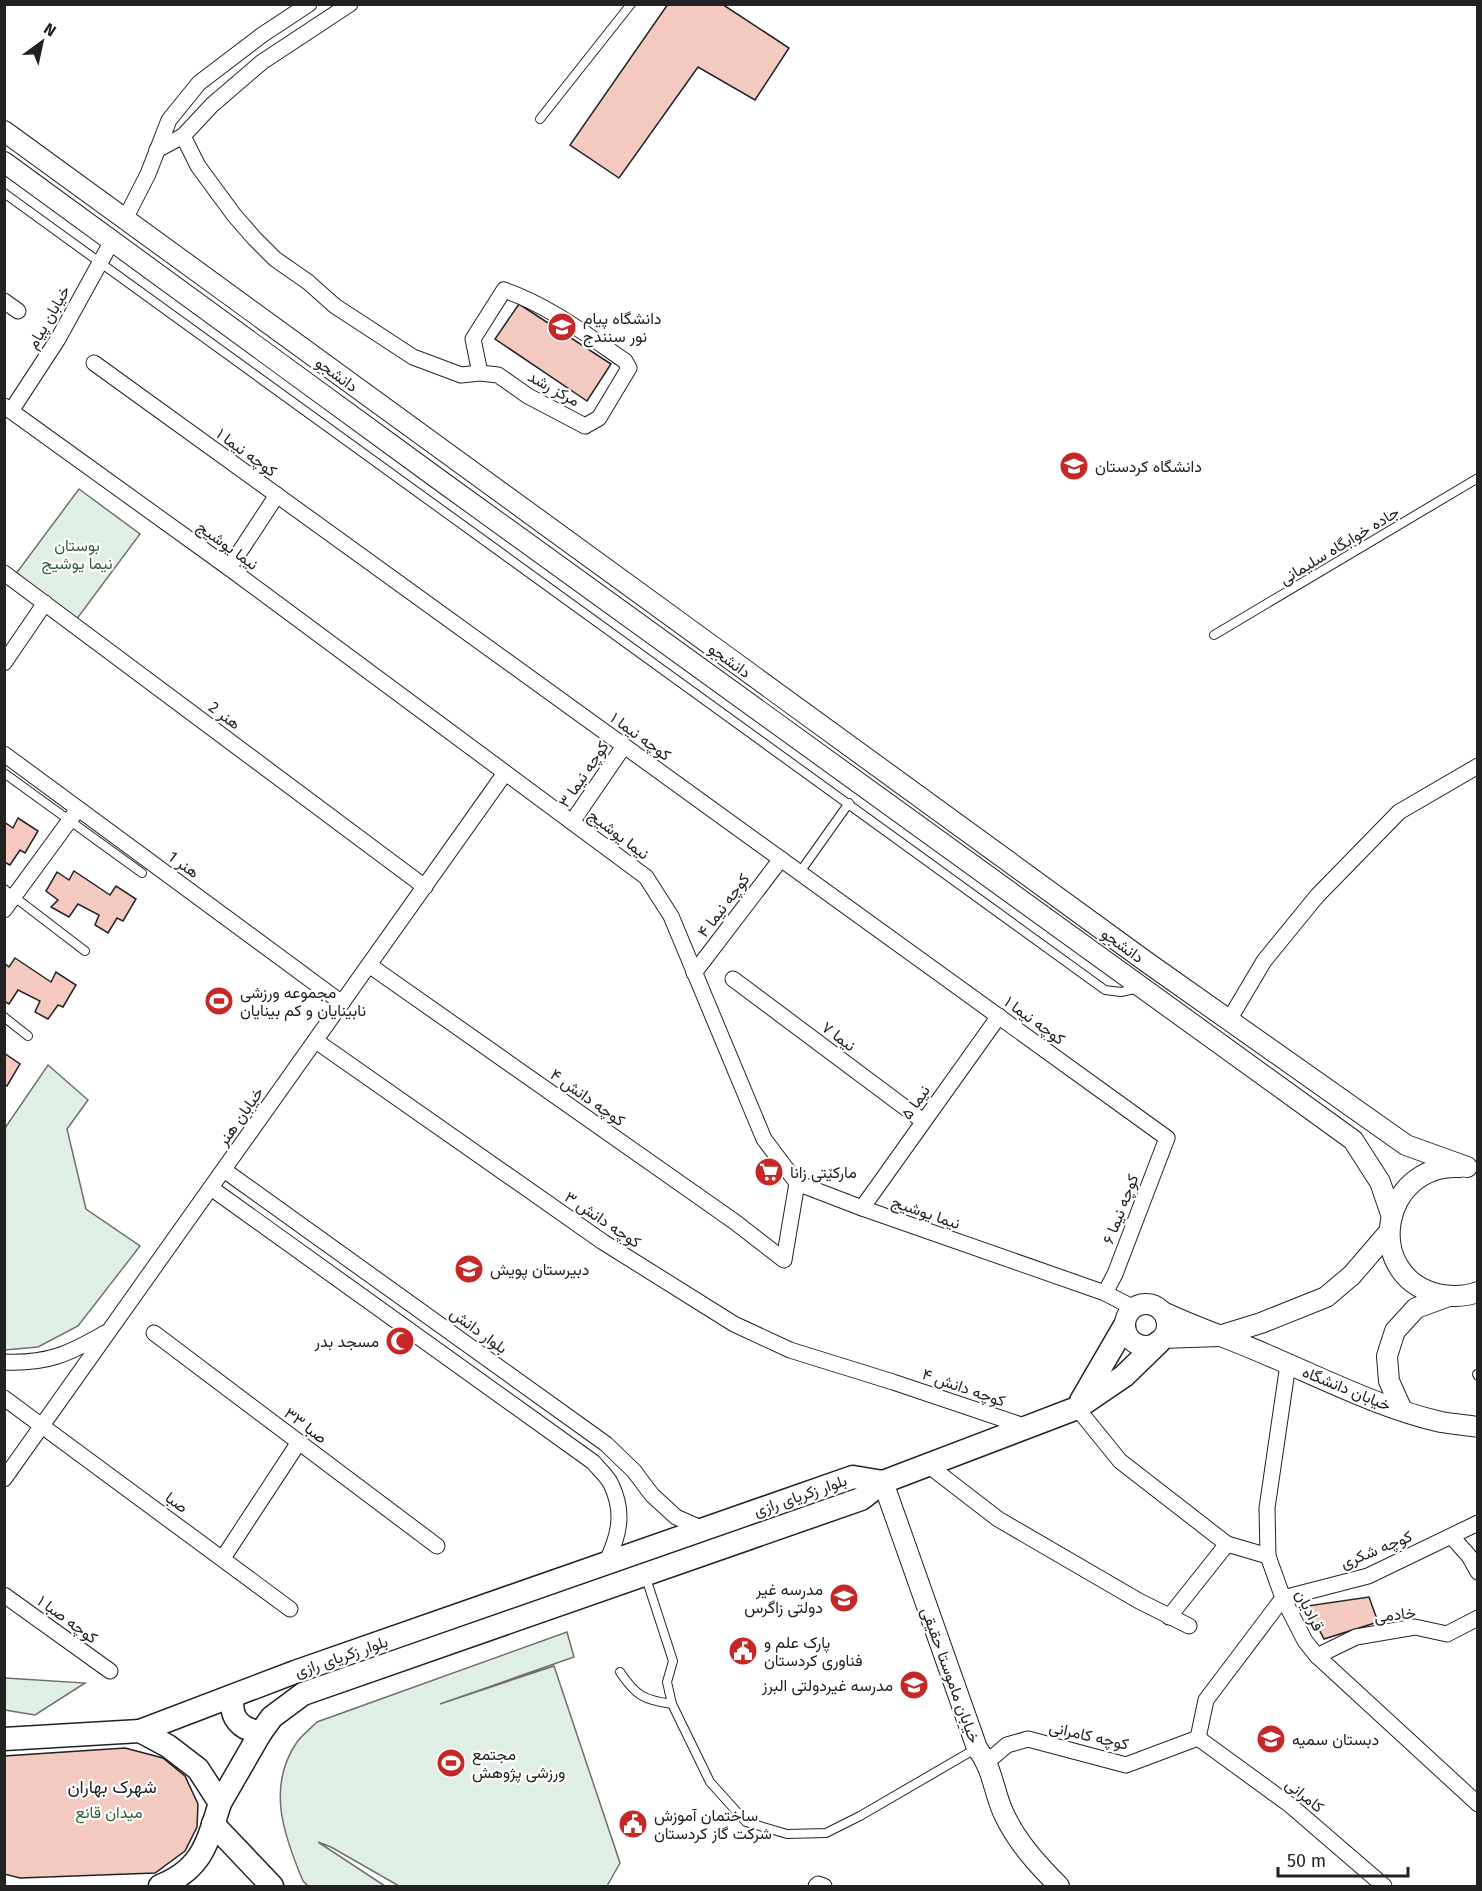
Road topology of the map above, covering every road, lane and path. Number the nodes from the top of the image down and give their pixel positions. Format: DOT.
graph roads {
  1 [pos="309,4"];
  2 [pos="350,4"];
  3 [pos="631,4"];
  4 [pos="540,119"];
  5 [pos="4,131"];
  6 [pos="183,136"];
  7 [pos="157,150"];
  8 [pos="4,162"];
  9 [pos="4,193"];
  10 [pos="125,219"];
  11 [pos="112,241"];
  12 [pos="100,262"];
  13 [pos="4,301"];
  14 [pos="18,311"];
  15 [pos="94,363"];
  16 [pos="480,373"];
  17 [pos="8,408"];
  18 [pos="1478,478"];
  19 [pos="277,495"];
  20 [pos="229,568"];
  21 [pos="4,573"];
  22 [pos="45,603"];
  23 [pos="1214,634"];
  24 [pos="4,663"];
  25 [pos="624,746"];
  26 [pos="4,754"];
  27 [pos="1478,766"];
  28 [pos="4,773"];
  29 [pos="506,773"];
  30 [pos="849,803"];
  31 [pos="74,814"];
  32 [pos="572,822"];
  33 [pos="780,859"];
  34 [pos="800,872"];
  35 [pos="142,873"];
  36 [pos="425,886"];
  37 [pos="9,893"];
  38 [pos="4,910"];
  39 [pos="85,951"];
  40 [pos="369,965"];
  41 [pos="694,973"];
  42 [pos="733,979"];
  43 [pos="1141,988"];
  44 [pos="342,1003"];
  45 [pos="999,1016"];
  46 [pos="4,1017"];
  47 [pos="1229,1020"];
  48 [pos="28,1036"];
  49 [pos="316,1041"];
  50 [pos="923,1121"];
  51 [pos="1167,1138"];
  52 [pos="1472,1169"];
  53 [pos="224,1170"];
  54 [pos="797,1183"];
  55 [pos="211,1188"];
  56 [pos="862,1209"];
  57 [pos="1390,1223"];
  58 [pos="1478,1292"];
  59 [pos="1105,1293"];
  60 [pos="1449,1296"];
  61 [pos="1163,1312"];
  62 [pos="1128,1317"];
  63 [pos="110,1330"];
  64 [pos="154,1333"];
  65 [pos="1220,1336"];
  66 [pos="1160,1340"];
  67 [pos="4,1362"];
  68 [pos="1288,1364"];
  69 [pos="893,1382"];
  70 [pos="4,1398"];
  71 [pos="1077,1408"];
  72 [pos="1402,1410"];
  73 [pos="42,1425"];
  74 [pos="1024,1426"];
  75 [pos="1478,1427"];
  76 [pos="299,1442"];
  77 [pos="606,1444"];
  78 [pos="593,1462"];
  79 [pos="928,1465"];
  80 [pos="4,1479"];
  81 [pos="883,1482"];
  82 [pos="1478,1523"];
  83 [pos="703,1529"];
  84 [pos="1452,1537"];
  85 [pos="1227,1544"];
  86 [pos="437,1546"];
  87 [pos="1268,1556"];
  88 [pos="223,1558"];
  89 [pos="606,1563"];
  90 [pos="1478,1572"];
  91 [pos="645,1574"];
  92 [pos="4,1595"];
  93 [pos="1283,1598"];
  94 [pos="290,1609"];
  95 [pos="1169,1617"];
  96 [pos="1478,1618"];
  97 [pos="1189,1626"];
  98 [pos="1317,1656"];
  99 [pos="110,1671"];
  100 [pos="620,1672"];
  101 [pos="233,1696"];
  102 [pos="672,1704"];
  103 [pos="140,1731"];
  104 [pos="261,1732"];
  105 [pos="1198,1738"];
  106 [pos="4,1739"];
  107 [pos="982,1755"];
  108 [pos="1475,1799"];
  109 [pos="217,1813"];
  110 [pos="160,1887"];
  111 [pos="272,1887"];
  112 [pos="816,1887"];
  113 [pos="824,1887"];
  114 [pos="1059,1887"];
  115 [pos="1384,1887"];
  1 -- 7 [label="street"];
  2 -- 6 [label="street"];
  3 -- 4 [label="lane"];
  5 -- 10 [label="street, دانشجو"];
  6 -- 7 [label="street"];
  6 -- 16 [label="street, مرکز رشد"];
  7 -- 10 [label="street"];
  8 -- 11 [label="street, دانشجو"];
  9 -- 12 [label="lane"];
  10 -- 11 [label="street"];
  10 -- 47 [label="street, دانشجو"];
  11 -- 12 [label="street, خیابان پیام"];
  11 -- 43 [label="street, دانشجو"];
  12 -- 17 [label="street, خیابان پیام"];
  12 -- 30 [label="lane"];
  13 -- 14 [label="street"];
  15 -- 19 [label="street, کوچه نیما ۱"];
  16 -- 16 [label="street, مرکز رشد"];
  17 -- 20 [label="street, نیما یوشیج"];
  18 -- 23 [label="lane, جاده خوابگاه سلیمانی"];
  19 -- 20 [label="street"];
  19 -- 25 [label="street, کوچه نیما ۱"];
  20 -- 29 [label="street, نیما یوشیج"];
  21 -- 22 [label="street, هنر 2"];
  22 -- 24 [label="street"];
  22 -- 36 [label="street, هنر 2"];
  25 -- 32 [label="street, کوچه نیما ۳"];
  25 -- 33 [label="street, کوچه نیما ۱"];
  26 -- 31 [label="street, هنر 1"];
  27 -- 47 [label="street"];
  28 -- 31 [label="lane"];
  29 -- 32 [label="street, نیما یوشیج"];
  29 -- 36 [label="street, خیابان هنر"];
  30 -- 34 [label="lane"];
  30 -- 43 [label="lane"];
  31 -- 35 [label="lane"];
  31 -- 37 [label="street"];
  31 -- 44 [label="street, هنر 1"];
  32 -- 41 [label="street, نیما یوشیج"];
  33 -- 34 [label="street, کوچه نیما ۱"];
  33 -- 41 [label="street, کوچه نیما ۴"];
  34 -- 45 [label="street, کوچه نیما ۱"];
  36 -- 40 [label="street, خیابان هنر"];
  37 -- 38 [label="street"];
  37 -- 39 [label="lane"];
  40 -- 44 [label="street, خیابان هنر"];
  40 -- 54 [label="street, کوچه دانش ۴"];
  41 -- 54 [label="street, نیما یوشیج"];
  42 -- 50 [label="street, نیما ۷"];
  43 -- 57 [label="street, دانشجو"];
  44 -- 49 [label="street, خیابان هنر"];
  45 -- 50 [label="street, نیما ۵"];
  45 -- 51 [label="street, کوچه نیما ۱"];
  46 -- 48 [label="lane"];
  47 -- 52 [label="street, دانشجو"];
  49 -- 53 [label="street, خیابان هنر"];
  49 -- 69 [label="street, کوچه دانش ۳"];
  50 -- 56 [label="street, نیما ۵"];
  51 -- 59 [label="street, کوچه نیما ۶"];
  52 -- 57 [label="street"];
  53 -- 55 [label="street, خیابان هنر"];
  53 -- 77 [label="street, بلوار دانش"];
  54 -- 56 [label="street, نیما یوشیج"];
  55 -- 63 [label="street, خیابان هنر"];
  55 -- 78 [label="street"];
  56 -- 59 [label="street, نیما یوشیج"];
  57 -- 60 [label="street, دانشجو"];
  57 -- 65 [label="street"];
  58 -- 60 [label="street"];
  59 -- 62 [label="street, نیما یوشیج"];
  60 -- 72 [label="street"];
  61 -- 62 [label="street"];
  61 -- 65 [label="street, خیابان دانشگاه"];
  61 -- 66 [label="street"];
  62 -- 66 [label="street"];
  62 -- 71 [label="main road"];
  63 -- 67 [label="street"];
  63 -- 73 [label="street, خیابان هنر"];
  64 -- 76 [label="street, ۳۳ صبا"];
  65 -- 66 [label="street, خیابان دانشگاه"];
  65 -- 68 [label="street, خیابان دانشگاه"];
  66 -- 71 [label="main road"];
  68 -- 72 [label="street, خیابان دانشگاه"];
  68 -- 87 [label="street, قرادیان"];
  69 -- 74 [label="street, کوچه دانش ۴"];
  70 -- 73 [label="street, صبا"];
  71 -- 74 [label="main road"];
  71 -- 85 [label="street"];
  72 -- 75 [label="street, خیابان دانشگاه"];
  73 -- 80 [label="street, خیابان هنر"];
  73 -- 88 [label="street, صبا"];
  74 -- 79 [label="main road"];
  76 -- 86 [label="street, ۳۳ صبا"];
  76 -- 88 [label="street"];
  77 -- 78 [label="street"];
  77 -- 83 [label="street, بلوار دانش"];
  78 -- 89 [label="street"];
  79 -- 81 [label="main road"];
  79 -- 95 [label="street"];
  81 -- 83 [label="main road, بلوار زکریای رازی"];
  81 -- 91 [label="main road, بلوار زکریای رازی"];
  81 -- 107 [label="street, خیابان ماموستا حقیقی"];
  82 -- 84 [label="street, کوچه شکری"];
  83 -- 89 [label="main road, بلوار زکریای رازی"];
  84 -- 90 [label="street"];
  84 -- 93 [label="street, کوچه شکری"];
  85 -- 87 [label="street"];
  85 -- 95 [label="street"];
  87 -- 93 [label="street, قرادیان"];
  88 -- 94 [label="street, صبا"];
  89 -- 101 [label="main road, بلوار زکریای رازی"];
  91 -- 102 [label="lane"];
  91 -- 104 [label="main road, بلوار زکریای رازی"];
  92 -- 99 [label="street, کوچه صبا ۱"];
  93 -- 98 [label="street, قرادیان"];
  93 -- 105 [label="street"];
  95 -- 97 [label="street"];
  96 -- 98 [label="street, خادمی"];
  98 -- 108 [label="street, قرادیان"];
  100 -- 102 [label="lane"];
  101 -- 103 [label="main road, بلوار زکریای رازی"];
  101 -- 104 [label="main road"];
  102 -- 107 [label="lane"];
  103 -- 106 [label="main road"];
  103 -- 109 [label="main road"];
  104 -- 109 [label="main road, بلوار زکریای رازی"];
  105 -- 107 [label="street, کوچه کامرانی"];
  105 -- 115 [label="street, کامرانی"];
  107 -- 114 [label="street, خیابان ماموستا حقیقی"];
  109 -- 110 [label="main road"];
  109 -- 111 [label="main road"];
  112 -- 113 [label="street"];
}
